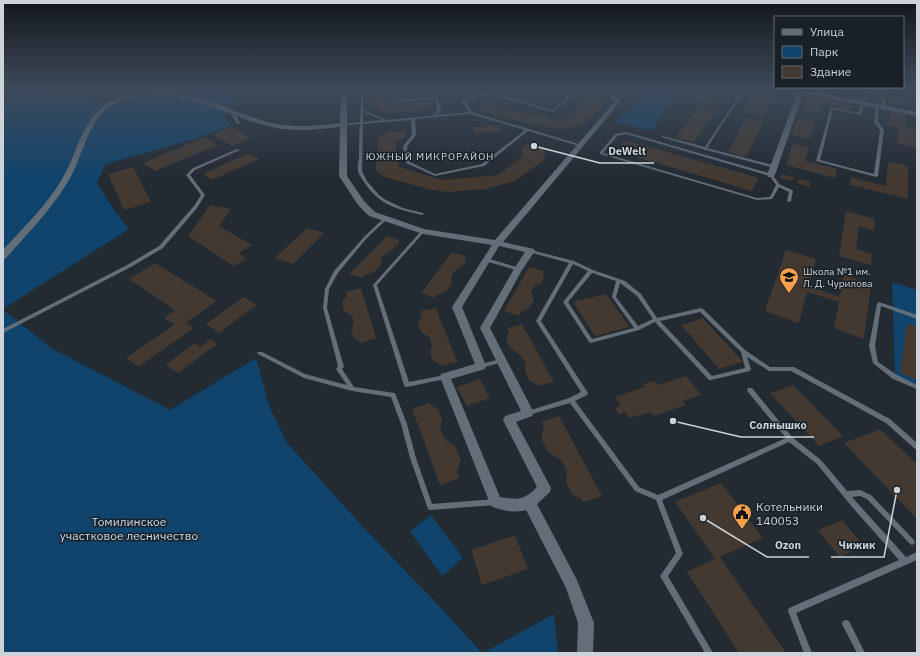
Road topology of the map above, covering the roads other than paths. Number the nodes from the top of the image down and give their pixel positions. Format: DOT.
graph roads {
  1 [pos="95,120"];
  2 [pos="236,120"];
  3 [pos="258,120"];
  4 [pos="343,120"];
  5 [pos="362,120"];
  6 [pos="383,120"];
  7 [pos="413,120"];
  8 [pos="493,120"];
  9 [pos="602,120"];
  10 [pos="724,120"];
  11 [pos="791,120"];
  12 [pos="829,120"];
  13 [pos="877,120"];
  14 [pos="386,121"];
  15 [pos="238,123"];
  16 [pos="362,123"];
  17 [pos="343,125"];
  18 [pos="527,130"];
  19 [pos="663,137"];
  20 [pos="580,145"];
  21 [pos="705,149"];
  22 [pos="238,150"];
  23 [pos="775,167"];
  24 [pos="771,175"];
  25 [pos="778,185"];
  26 [pos="789,201"];
  27 [pos="422,214"];
  28 [pos="385,220"];
  29 [pos="423,231"];
  30 [pos="498,243"];
  31 [pos="531,251"];
  32 [pos="3,256"];
  33 [pos="487,260"];
  34 [pos="572,262"];
  35 [pos="518,269"];
  36 [pos="591,271"];
  37 [pos="618,280"];
  38 [pos="917,317"];
  39 [pos="656,320"];
  40 [pos="637,329"];
  41 [pos="3,331"];
  42 [pos="743,350"];
  43 [pos="260,353"];
  44 [pos="501,361"];
  45 [pos="481,366"];
  46 [pos="445,377"];
  47 [pos="917,387"];
  48 [pos="352,389"];
  49 [pos="750,390"];
  50 [pos="571,400"];
  51 [pos="528,413"];
  52 [pos="790,439"];
  53 [pos="917,447"];
  54 [pos="846,494"];
  55 [pos="658,498"];
  56 [pos="496,502"];
  57 [pos="530,503"];
  58 [pos="912,542"];
  59 [pos="917,556"];
  60 [pos="905,561"];
  61 [pos="846,624"];
  62 [pos="586,653"];
  63 [pos="709,653"];
  64 [pos="808,653"];
  65 [pos="861,653"];
  1 -- 32 [label="street"];
  2 -- 15 [label="lane"];
  3 -- 17 [label="street"];
  4 -- 17 [label="street"];
  5 -- 16 [label="lane"];
  6 -- 14 [label="lane"];
  7 -- 14 [label="lane"];
  7 -- 18 [label="lane"];
  8 -- 18 [label="lane"];
  9 -- 20 [label="street"];
  10 -- 21 [label="lane"];
  11 -- 23 [label="street"];
  12 -- 13 [label="lane"];
  14 -- 16 [label="lane"];
  16 -- 17 [label="lane"];
  16 -- 27 [label="lane"];
  17 -- 28 [label="street"];
  18 -- 20 [label="lane"];
  19 -- 21 [label="lane"];
  20 -- 30 [label="street"];
  21 -- 23 [label="lane"];
  22 -- 41 [label="lane"];
  23 -- 24 [label="street"];
  24 -- 25 [label="lane"];
  24 -- 25 [label="lane"];
  25 -- 26 [label="lane"];
  28 -- 29 [label="street"];
  28 -- 48 [label="lane"];
  29 -- 30 [label="street"];
  29 -- 46 [label="lane"];
  30 -- 31 [label="street"];
  30 -- 33 [label="street"];
  31 -- 34 [label="lane"];
  31 -- 35 [label="street"];
  33 -- 35 [label="lane"];
  33 -- 45 [label="street"];
  34 -- 36 [label="lane"];
  34 -- 50 [label="lane"];
  35 -- 44 [label="street"];
  36 -- 37 [label="lane"];
  36 -- 40 [label="lane"];
  37 -- 39 [label="lane"];
  37 -- 40 [label="lane"];
  38 -- 47 [label="lane"];
  39 -- 40 [label="lane"];
  39 -- 42 [label="lane"];
  39 -- 42 [label="lane"];
  42 -- 53 [label="lane"];
  43 -- 48 [label="lane"];
  44 -- 45 [label="lane"];
  44 -- 51 [label="street"];
  45 -- 46 [label="street"];
  46 -- 56 [label="street"];
  48 -- 56 [label="lane"];
  49 -- 52 [label="lane"];
  50 -- 51 [label="lane"];
  50 -- 55 [label="lane"];
  51 -- 57 [label="street"];
  52 -- 54 [label="lane"];
  52 -- 55 [label="lane"];
  54 -- 58 [label="lane"];
  54 -- 60 [label="lane"];
  55 -- 63 [label="lane"];
  56 -- 57 [label="street"];
  57 -- 62 [label="street"];
  59 -- 60 [label="lane"];
  60 -- 64 [label="lane"];
  61 -- 65 [label="lane"];
}
